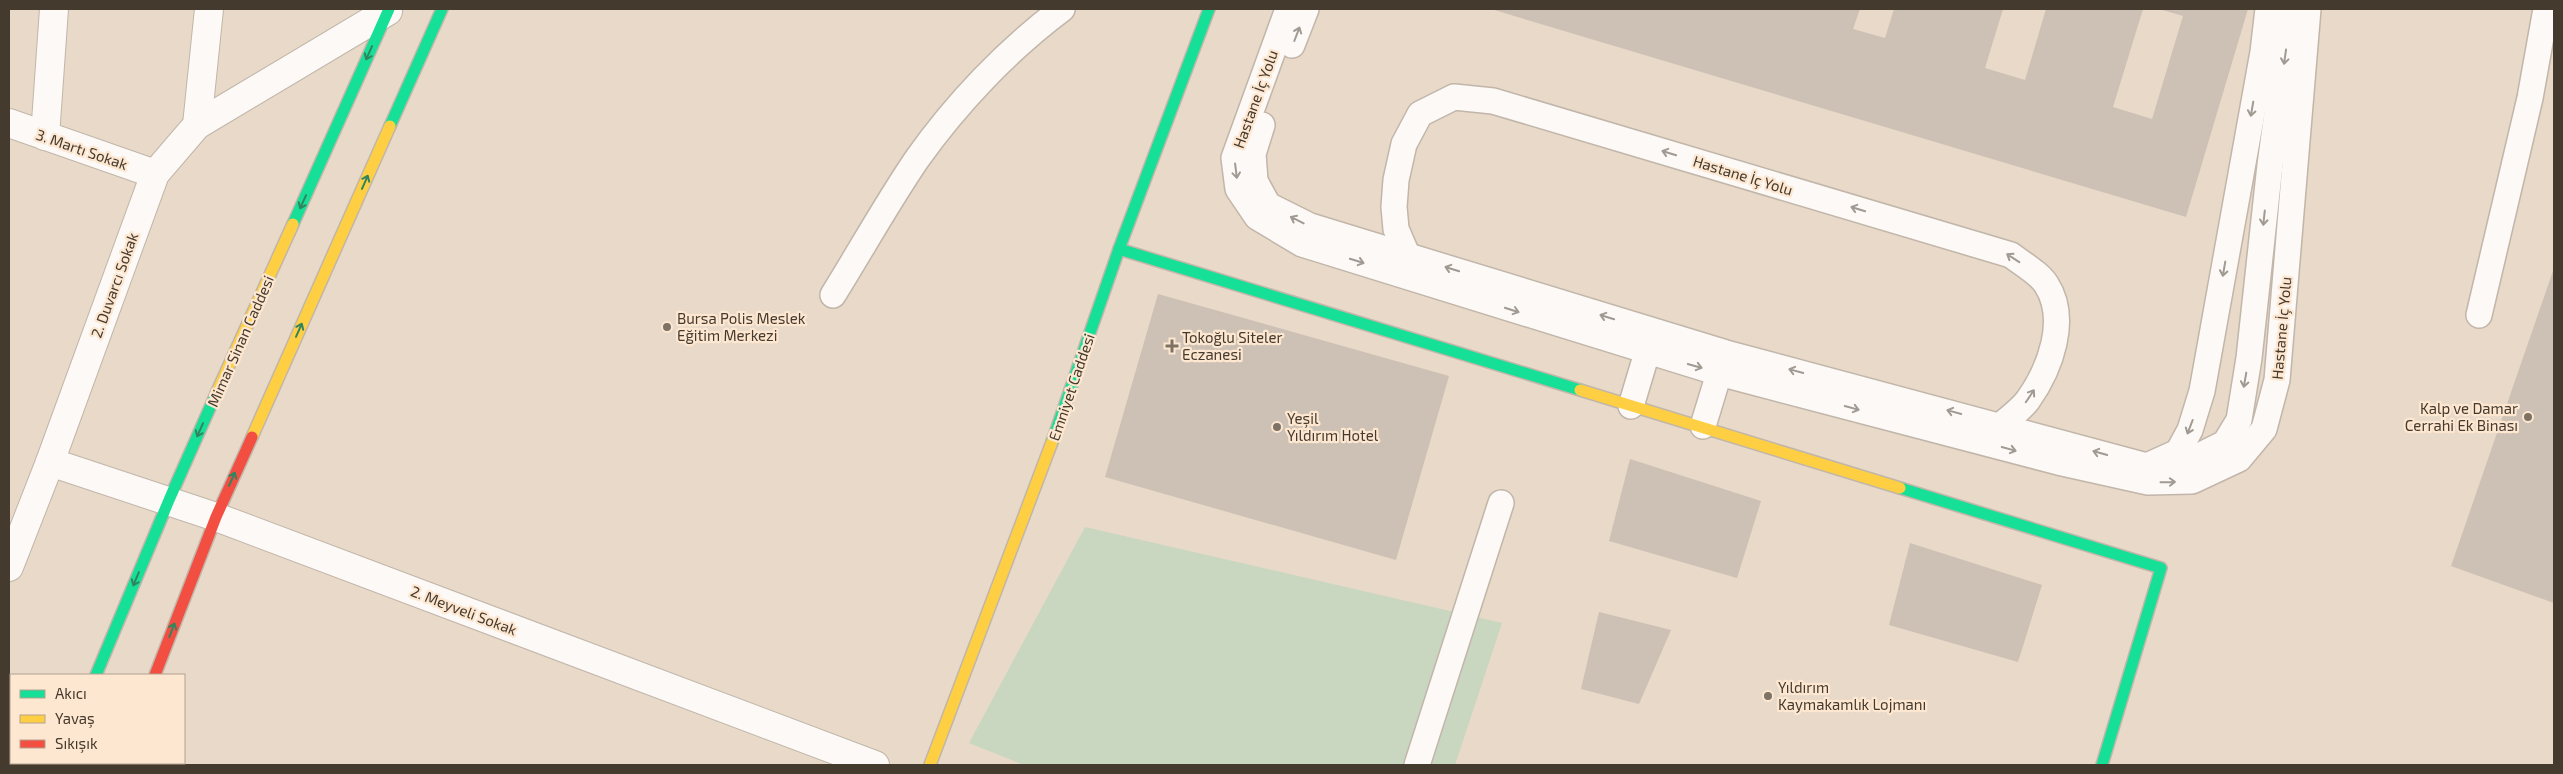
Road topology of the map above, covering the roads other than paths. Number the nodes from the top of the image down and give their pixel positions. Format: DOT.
graph roads {
  1 [pos="54,9"];
  2 [pos="209,9"];
  3 [pos="442,9"];
  4 [pos="1062,9"];
  5 [pos="1288,9"];
  6 [pos="1306,9"];
  7 [pos="2268,9"];
  8 [pos="2292,9"];
  9 [pos="2308,9"];
  10 [pos="2546,9"];
  11 [pos="389,10"];
  12 [pos="1206,10"];
  13 [pos="9,123"];
  14 [pos="197,125"];
  15 [pos="45,136"];
  16 [pos="155,174"];
  17 [pos="1119,248"];
  18 [pos="1406,255"];
  19 [pos="1422,281"];
  20 [pos="833,296"];
  21 [pos="2479,315"];
  22 [pos="1651,342"];
  23 [pos="1722,363"];
  24 [pos="1631,406"];
  25 [pos="2001,425"];
  26 [pos="1703,426"];
  27 [pos="1981,441"];
  28 [pos="50,462"];
  29 [pos="2147,466"];
  30 [pos="169,500"];
  31 [pos="1501,503"];
  32 [pos="216,517"];
  33 [pos="9,567"];
  34 [pos="96,674"];
  35 [pos="155,674"];
  36 [pos="875,765"];
  37 [pos="930,765"];
  38 [pos="1417,765"];
  39 [pos="2102,765"];
  1 -- 15 [label="street"];
  2 -- 14 [label="street"];
  32 -- 3 [label="main road, one-way"];
  4 -- 20 [label="lane"];
  5 -- 19 [label="lane, Hastane İç Yolu, one-way"];
  18 -- 6 [label="lane, Hastane İç Yolu, one-way"];
  7 -- 29 [label="lane, one-way"];
  8 -- 29 [label="lane, one-way"];
  27 -- 9 [label="lane, Hastane İç Yolu, one-way"];
  10 -- 21 [label="lane"];
  11 -- 14 [label="street, 2. Duvarcı Sokak"];
  11 -- 30 [label="main road, Mimar Sinan Caddesi, one-way"];
  12 -- 17 [label="main road, Emniyet Caddesi"];
  13 -- 15 [label="street, 3. Martı Sokak"];
  14 -- 16 [label="street, 2. Duvarcı Sokak"];
  15 -- 16 [label="street, 3. Martı Sokak"];
  16 -- 28 [label="street, 2. Duvarcı Sokak"];
  17 -- 24 [label="main road"];
  17 -- 37 [label="main road, Emniyet Caddesi"];
  18 -- 19 [label="lane, Hastane İç Yolu"];
  22 -- 18 [label="lane, Hastane İç Yolu, one-way"];
  25 -- 18 [label="lane, Hastane İç Yolu, one-way"];
  19 -- 22 [label="lane, Hastane İç Yolu, one-way"];
  22 -- 23 [label="lane, Hastane İç Yolu"];
  22 -- 24 [label="lane"];
  25 -- 23 [label="lane, Hastane İç Yolu, one-way"];
  23 -- 26 [label="lane"];
  23 -- 27 [label="lane, Hastane İç Yolu, one-way"];
  24 -- 26 [label="main road"];
  25 -- 27 [label="lane, Hastane İç Yolu"];
  29 -- 25 [label="lane, Hastane İç Yolu, one-way"];
  26 -- 39 [label="main road"];
  28 -- 30 [label="street, 2. Meyveli Sokak"];
  28 -- 33 [label="street, 2. Duvarcı Sokak"];
  30 -- 32 [label="street, 2. Meyveli Sokak"];
  30 -- 34 [label="main road, Mimar Sinan Caddesi, one-way"];
  31 -- 38 [label="lane"];
  35 -- 32 [label="main road, one-way"];
  32 -- 36 [label="street, 2. Meyveli Sokak"];
}
